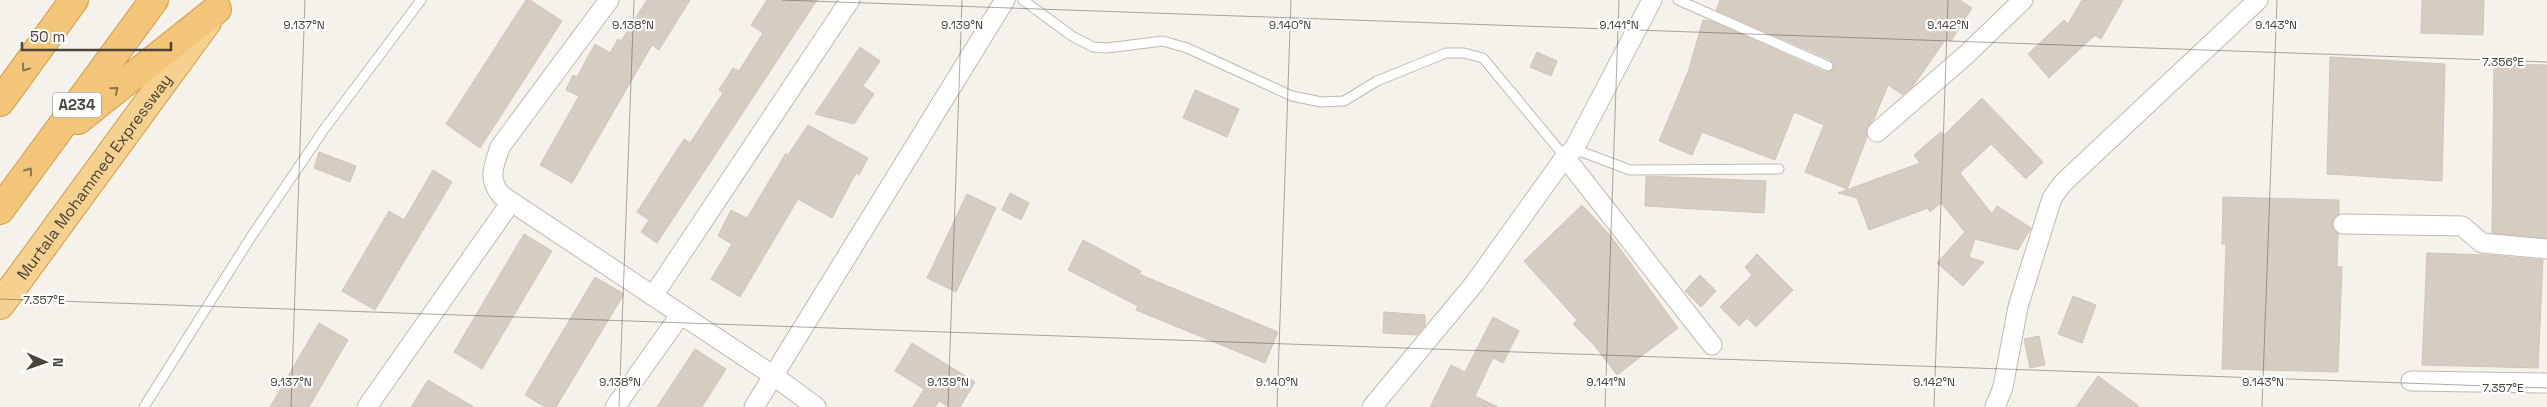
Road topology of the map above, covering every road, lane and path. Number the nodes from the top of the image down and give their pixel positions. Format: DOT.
graph roads {
  1 [pos="74,0"];
  2 [pos="154,0"];
  3 [pos="421,0"];
  4 [pos="609,0"];
  5 [pos="850,0"];
  6 [pos="1004,0"];
  7 [pos="1023,0"];
  8 [pos="1652,0"];
  9 [pos="1678,0"];
  10 [pos="2023,0"];
  11 [pos="2258,0"];
  12 [pos="220,4"];
  13 [pos="1828,66"];
  14 [pos="0,102"];
  15 [pos="1877,132"];
  16 [pos="50,143"];
  17 [pos="1569,153"];
  18 [pos="1779,169"];
  19 [pos="511,202"];
  20 [pos="0,210"];
  21 [pos="2343,224"];
  22 [pos="2547,249"];
  23 [pos="653,296"];
  24 [pos="0,305"];
  25 [pos="681,314"];
  26 [pos="1712,345"];
  27 [pos="774,376"];
  28 [pos="2412,380"];
  29 [pos="2547,383"];
  30 [pos="144,407"];
  31 [pos="367,407"];
  32 [pos="615,407"];
  33 [pos="754,407"];
  34 [pos="816,407"];
  35 [pos="1372,407"];
  36 [pos="1995,407"];
  1 -- 14 [label="highway, one-way"];
  2 -- 16 [label="highway, A234"];
  3 -- 30 [label="lane"];
  4 -- 19 [label="street"];
  5 -- 23 [label="street"];
  6 -- 27 [label="street"];
  7 -- 17 [label="lane"];
  8 -- 17 [label="street"];
  9 -- 13 [label="lane"];
  10 -- 15 [label="street"];
  11 -- 36 [label="street"];
  16 -- 12 [label="highway, one-way"];
  12 -- 24 [label="highway, Murtala Mohammed Expressway"];
  20 -- 16 [label="highway, A234, one-way"];
  17 -- 18 [label="lane"];
  17 -- 26 [label="street"];
  17 -- 35 [label="street"];
  19 -- 23 [label="street"];
  19 -- 31 [label="street"];
  21 -- 22 [label="street"];
  23 -- 25 [label="street"];
  25 -- 27 [label="street"];
  25 -- 32 [label="street"];
  27 -- 33 [label="street"];
  27 -- 34 [label="street"];
  28 -- 29 [label="street"];
}
